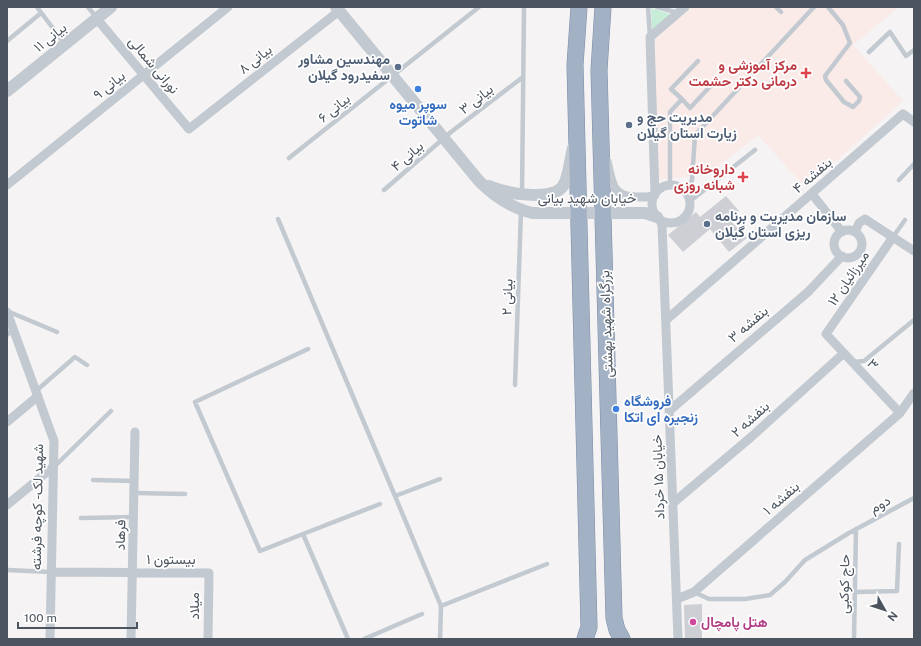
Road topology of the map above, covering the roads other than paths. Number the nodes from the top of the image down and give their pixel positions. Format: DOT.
graph roads {
  1 [pos="37,7"];
  2 [pos="88,7"];
  3 [pos="111,7"];
  4 [pos="228,7"];
  5 [pos="479,7"];
  6 [pos="524,7"];
  7 [pos="579,7"];
  8 [pos="603,7"];
  9 [pos="648,7"];
  10 [pos="657,7"];
  11 [pos="776,7"];
  12 [pos="814,7"];
  13 [pos="828,7"];
  14 [pos="340,8"];
  15 [pos="681,10"];
  16 [pos="781,12"];
  17 [pos="42,13"];
  18 [pos="97,18"];
  19 [pos="650,37"];
  20 [pos="7,41"];
  21 [pos="65,45"];
  22 [pos="914,50"];
  23 [pos="869,52"];
  24 [pos="576,57"];
  25 [pos="599,57"];
  26 [pos="698,61"];
  27 [pos="144,75"];
  28 [pos="392,75"];
  29 [pos="523,77"];
  30 [pos="717,79"];
  31 [pos="846,81"];
  32 [pos="7,91"];
  33 [pos="682,99"];
  34 [pos="914,122"];
  35 [pos="189,129"];
  36 [pos="601,131"];
  37 [pos="577,132"];
  38 [pos="444,138"];
  39 [pos="755,150"];
  40 [pos="289,158"];
  41 [pos="914,164"];
  42 [pos="899,180"];
  43 [pos="479,181"];
  44 [pos="7,185"];
  45 [pos="670,186"];
  46 [pos="384,190"];
  47 [pos="522,194"];
  48 [pos="812,194"];
  49 [pos="655,195"];
  50 [pos="688,198"];
  51 [pos="521,210"];
  52 [pos="579,214"];
  53 [pos="603,214"];
  54 [pos="658,218"];
  55 [pos="683,218"];
  56 [pos="278,219"];
  57 [pos="905,220"];
  58 [pos="842,232"];
  59 [pos="854,232"];
  60 [pos="893,237"];
  61 [pos="663,246"];
  62 [pos="914,251"];
  63 [pos="842,256"];
  64 [pos="8,315"];
  65 [pos="666,320"];
  66 [pos="914,320"];
  67 [pos="10,332"];
  68 [pos="57,332"];
  69 [pos="826,334"];
  70 [pos="308,349"];
  71 [pos="844,353"];
  72 [pos="853,362"];
  73 [pos="87,365"];
  74 [pos="515,385"];
  75 [pos="37,394"];
  76 [pos="913,399"];
  77 [pos="111,411"];
  78 [pos="669,411"];
  79 [pos="900,412"];
  80 [pos="7,422"];
  81 [pos="135,432"];
  82 [pos="53,467"];
  83 [pos="440,479"];
  84 [pos="93,480"];
  85 [pos="135,481"];
  86 [pos="135,493"];
  87 [pos="185,494"];
  88 [pos="395,496"];
  89 [pos="914,498"];
  90 [pos="673,503"];
  91 [pos="7,504"];
  92 [pos="380,504"];
  93 [pos="134,517"];
  94 [pos="81,518"];
  95 [pos="856,530"];
  96 [pos="303,534"];
  97 [pos="899,544"];
  98 [pos="547,564"];
  99 [pos="7,570"];
  100 [pos="51,572"];
  101 [pos="208,573"];
  102 [pos="133,574"];
  103 [pos="694,592"];
  104 [pos="855,592"];
  105 [pos="677,599"];
  106 [pos="441,606"];
  107 [pos="422,614"];
  108 [pos="50,639"];
  109 [pos="131,639"];
  110 [pos="208,639"];
  111 [pos="348,639"];
  112 [pos="364,639"];
  113 [pos="440,639"];
  114 [pos="585,639"];
  115 [pos="622,639"];
  116 [pos="678,639"];
  117 [pos="854,639"];
  1 -- 17 [label="lane"];
  2 -- 18 [label="lane"];
  3 -- 18 [label="street, بیانی ۱۱"];
  4 -- 27 [label="street, بیانی ۹"];
  5 -- 28 [label="lane, بیانی ۶"];
  6 -- 29 [label="lane"];
  7 -- 24 [label="highway, بزرگراه شهید بهشتی"];
  8 -- 25 [label="highway, بزرگراه شهید بهشتی"];
  9 -- 19 [label="lane"];
  10 -- 15 [label="lane"];
  11 -- 16 [label="lane"];
  12 -- 50 [label="lane"];
  13 -- 31 [label="lane"];
  14 -- 28 [label="street"];
  14 -- 35 [label="street, بیانی ۸"];
  15 -- 19 [label="street"];
  17 -- 20 [label="lane"];
  17 -- 21 [label="lane"];
  18 -- 21 [label="street, بیانی ۱۱"];
  18 -- 27 [label="street, نورانی شمالی"];
  19 -- 49 [label="street"];
  21 -- 32 [label="street, بیانی ۱۱"];
  22 -- 23 [label="lane"];
  24 -- 25 [label="highway"];
  24 -- 37 [label="highway, بزرگراه شهید بهشتی"];
  25 -- 36 [label="highway, بزرگراه شهید بهشتی"];
  26 -- 33 [label="lane"];
  27 -- 35 [label="street, نورانی شمالی"];
  27 -- 44 [label="street, بیانی ۹"];
  28 -- 38 [label="street"];
  28 -- 40 [label="lane, بیانی ۶"];
  29 -- 38 [label="lane, بیانی ۳"];
  29 -- 47 [label="lane"];
  30 -- 33 [label="lane"];
  33 -- 45 [label="lane"];
  34 -- 48 [label="street, بنفشه ۴"];
  36 -- 49 [label="street, خیابان شهید بیانی"];
  36 -- 53 [label="highway, بزرگراه شهید بهشتی"];
  37 -- 47 [label="street, خیابان شهید بیانی"];
  37 -- 52 [label="highway, بزرگراه شهید بهشتی"];
  38 -- 43 [label="street"];
  38 -- 46 [label="lane, بیانی ۴"];
  39 -- 50 [label="lane"];
  41 -- 42 [label="lane"];
  43 -- 47 [label="street, خیابان شهید بیانی"];
  43 -- 51 [label="street, خیابان شهید بیانی"];
  45 -- 49 [label="street"];
  45 -- 50 [label="street"];
  48 -- 58 [label="street"];
  48 -- 65 [label="street, بنفشه ۴"];
  49 -- 54 [label="street"];
  50 -- 55 [label="street"];
  51 -- 52 [label="street, خیابان شهید بیانی"];
  51 -- 74 [label="lane, بیانی ۲"];
  52 -- 53 [label="street, خیابان شهید بیانی"];
  52 -- 114 [label="highway, بزرگراه شهید بهشتی"];
  53 -- 54 [label="street, خیابان شهید بیانی"];
  53 -- 115 [label="highway, بزرگراه شهید بهشتی"];
  54 -- 55 [label="street"];
  54 -- 61 [label="street, خیابان ۱۵ خرداد"];
  55 -- 61 [label="street"];
  56 -- 88 [label="lane"];
  57 -- 60 [label="lane"];
  58 -- 59 [label="street"];
  58 -- 63 [label="street"];
  59 -- 60 [label="street"];
  59 -- 63 [label="street"];
  60 -- 62 [label="street"];
  60 -- 69 [label="street, میرزائیان ۱۲"];
  61 -- 65 [label="street, خیابان ۱۵ خرداد"];
  63 -- 78 [label="street, بنفشه ۳"];
  64 -- 67 [label="street, شهید لک - کوچه فرشته"];
  64 -- 68 [label="lane"];
  65 -- 78 [label="street, خیابان ۱۵ خرداد"];
  66 -- 72 [label="lane"];
  67 -- 75 [label="street, شهید لک - کوچه فرشته"];
  69 -- 71 [label="street, ۳"];
  70 -- 96 [label="lane"];
  71 -- 72 [label="street, ۳"];
  71 -- 90 [label="street, بنفشه ۲"];
  72 -- 79 [label="street, ۳"];
  73 -- 75 [label="lane"];
  75 -- 80 [label="street"];
  75 -- 82 [label="street, شهید لک - کوچه فرشته"];
  76 -- 79 [label="street, بنفشه ۱"];
  77 -- 82 [label="lane"];
  78 -- 90 [label="street, خیابان ۱۵ خرداد"];
  79 -- 103 [label="street, بنفشه ۱"];
  81 -- 85 [label="street, فرهاد"];
  82 -- 91 [label="street"];
  82 -- 100 [label="street, شهید لک - کوچه فرشته"];
  83 -- 88 [label="lane"];
  84 -- 85 [label="lane"];
  85 -- 86 [label="street, فرهاد"];
  86 -- 87 [label="lane"];
  86 -- 93 [label="street, فرهاد"];
  88 -- 106 [label="lane"];
  89 -- 95 [label="lane, دوم"];
  90 -- 105 [label="street, خیابان ۱۵ خرداد"];
  92 -- 96 [label="lane"];
  93 -- 94 [label="lane"];
  93 -- 102 [label="street, فرهاد"];
  95 -- 103 [label="lane, دوم"];
  95 -- 104 [label="lane, حاج کوکبی"];
  96 -- 111 [label="lane"];
  97 -- 104 [label="lane"];
  98 -- 106 [label="lane"];
  99 -- 100 [label="lane"];
  100 -- 102 [label="street, بیستون ۱"];
  100 -- 108 [label="street, شهید لک - کوچه فرشته"];
  101 -- 102 [label="street, بیستون ۱"];
  101 -- 110 [label="street, میلاد"];
  102 -- 109 [label="street, فرهاد"];
  103 -- 105 [label="street, بنفشه ۱"];
  104 -- 117 [label="lane, حاج کوکبی"];
  105 -- 116 [label="street, خیابان ۱۵ خرداد"];
  106 -- 113 [label="lane"];
  107 -- 112 [label="lane"];
}
